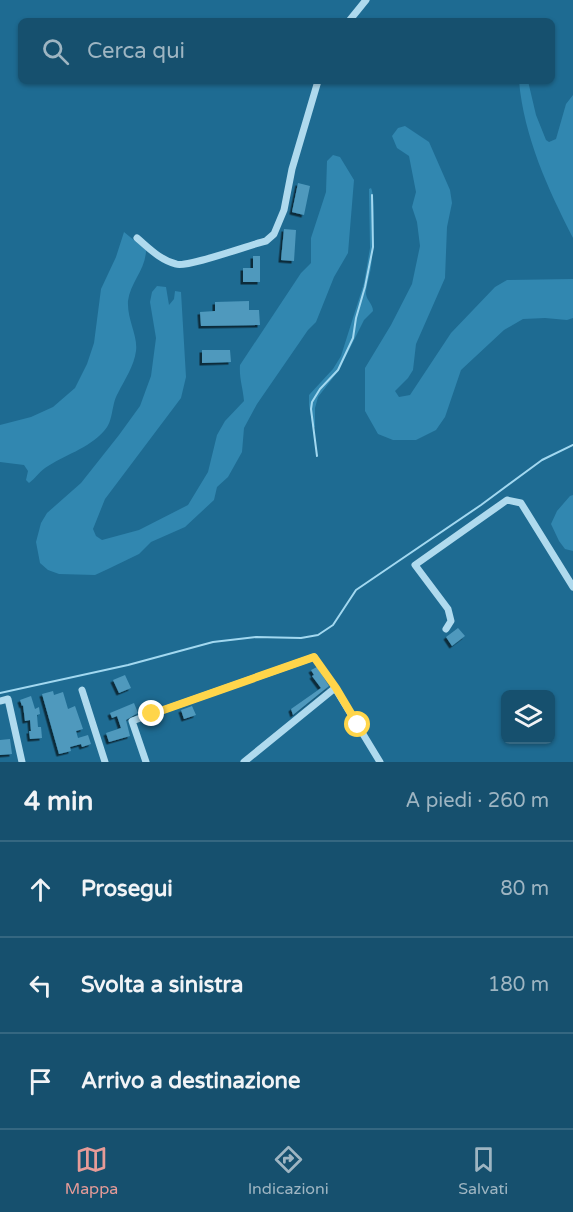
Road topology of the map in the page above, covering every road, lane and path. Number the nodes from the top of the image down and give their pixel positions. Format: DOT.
graph roads {
  1 [pos="366,0"];
  2 [pos="351,18"];
  3 [pos="317,84"];
  4 [pos="137,238"];
  5 [pos="573,587"];
  6 [pos="446,629"];
  7 [pos="314,657"];
  8 [pos="336,688"];
  9 [pos="82,690"];
  10 [pos="0,700"];
  11 [pos="21,762"];
  12 [pos="105,762"];
  13 [pos="146,762"];
  14 [pos="244,762"];
  15 [pos="380,762"];
  1 -- 2 [label="street"];
  3 -- 4 [label="street"];
  5 -- 6 [label="street"];
  7 -- 8 [label="path"];
  7 -- 13 [label="street"];
  8 -- 14 [label="street"];
  8 -- 15 [label="street"];
  9 -- 12 [label="street"];
  10 -- 11 [label="street"];
}
